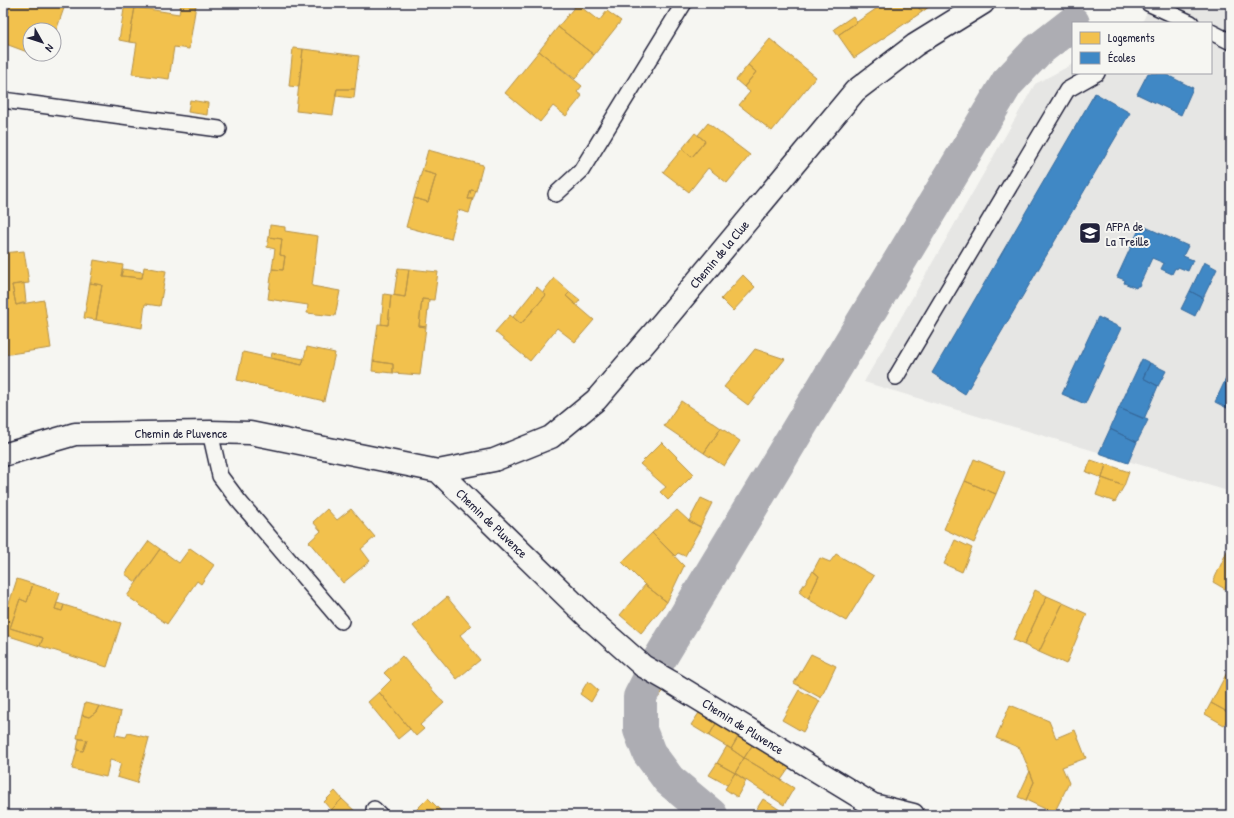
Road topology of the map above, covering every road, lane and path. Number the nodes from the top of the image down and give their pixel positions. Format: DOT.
graph roads {
  1 [pos="684,3"];
  2 [pos="983,3"];
  3 [pos="1148,3"];
  4 [pos="1164,17"];
  5 [pos="1186,22"];
  6 [pos="1212,32"];
  7 [pos="1231,42"];
  8 [pos="1095,74"];
  9 [pos="3,100"];
  10 [pos="218,130"];
  11 [pos="556,194"];
  12 [pos="896,377"];
  13 [pos="210,432"];
  14 [pos="3,455"];
  15 [pos="438,471"];
  16 [pos="341,621"];
  17 [pos="913,815"];
  1 -- 11 [label="lane"];
  2 -- 15 [label="street, Chemin de la Clue"];
  3 -- 4 [label="lane"];
  4 -- 5 [label="lane"];
  6 -- 7 [label="lane"];
  8 -- 12 [label="lane"];
  9 -- 10 [label="lane"];
  13 -- 14 [label="street, Chemin de Pluvence"];
  13 -- 15 [label="street, Chemin de Pluvence"];
  13 -- 16 [label="lane"];
  15 -- 17 [label="street, Chemin de Pluvence"];
}
